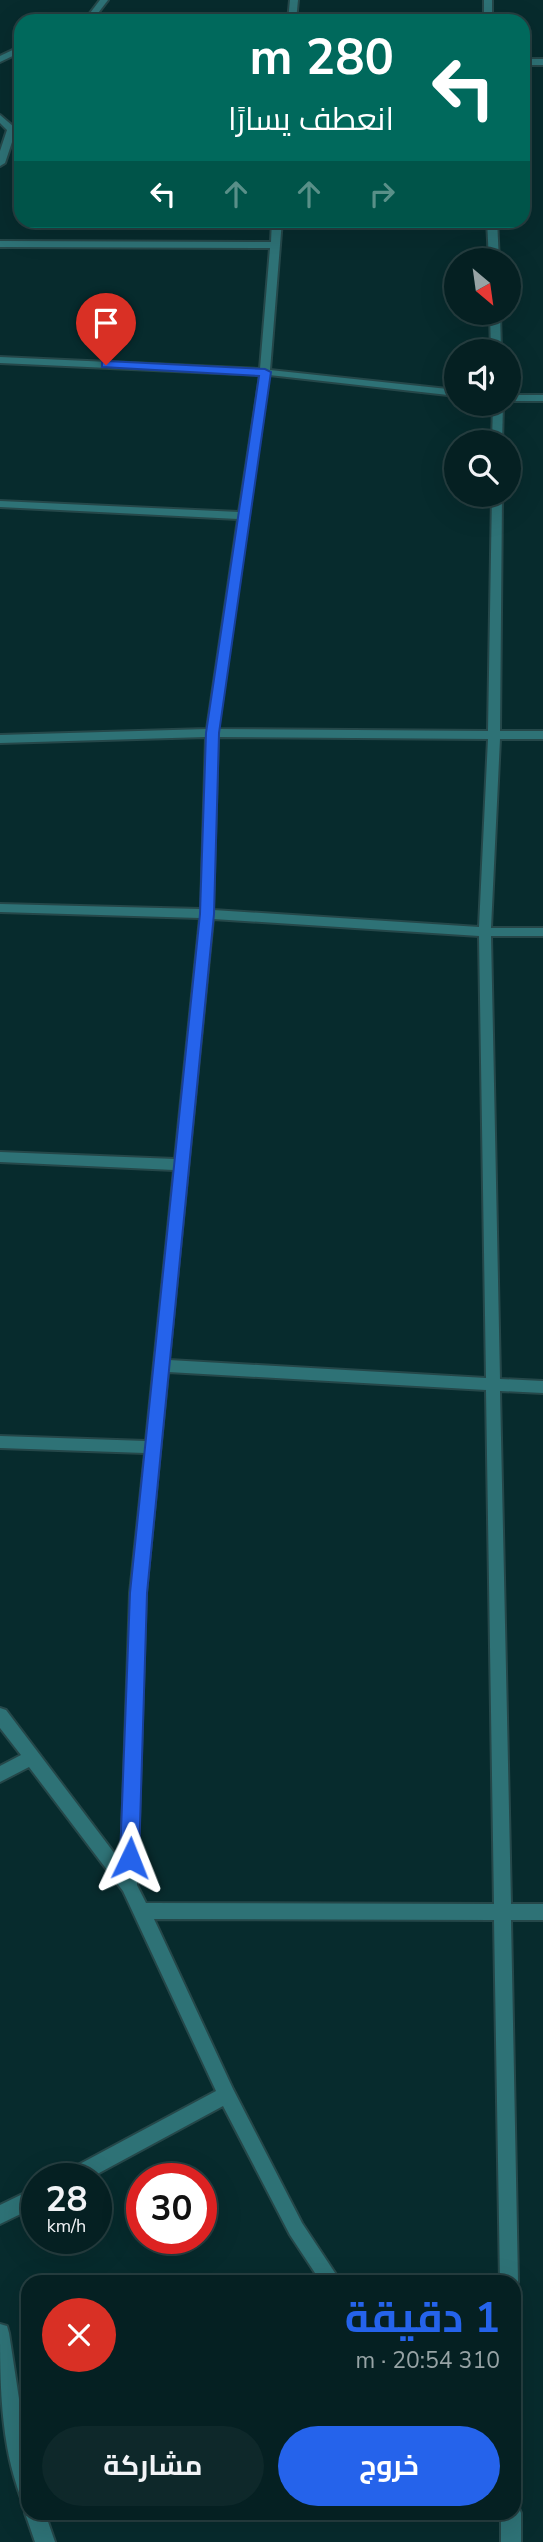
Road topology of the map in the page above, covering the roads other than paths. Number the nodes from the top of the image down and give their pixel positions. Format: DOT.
graph roads {
  1 [pos="104,0"];
  2 [pos="93,14"];
  3 [pos="14,136"];
  4 [pos="0,163"];
  5 [pos="276,228"];
  6 [pos="492,228"];
  7 [pos="0,244"];
  8 [pos="275,245"];
  9 [pos="493,248"];
  10 [pos="0,360"];
  11 [pos="265,372"];
  12 [pos="444,392"];
  13 [pos="521,398"];
  14 [pos="543,398"];
  15 [pos="0,505"];
  16 [pos="497,507"];
  17 [pos="246,516"];
  18 [pos="212,733"];
  19 [pos="494,735"];
  20 [pos="543,735"];
  21 [pos="0,739"];
  22 [pos="0,908"];
  23 [pos="207,914"];
  24 [pos="485,932"];
  25 [pos="543,932"];
  26 [pos="0,1157"];
  27 [pos="182,1165"];
  28 [pos="162,1366"];
  29 [pos="493,1385"];
  30 [pos="543,1387"];
  31 [pos="0,1442"];
  32 [pos="153,1447"];
  33 [pos="0,1714"];
  34 [pos="32,1757"];
  35 [pos="0,1774"];
  36 [pos="129,1885"];
  37 [pos="502,1910"];
  38 [pos="141,1911"];
  39 [pos="543,1912"];
  40 [pos="228,2095"];
  41 [pos="99,2163"];
  42 [pos="21,2204"];
  43 [pos="0,2215"];
  44 [pos="327,2275"];
  45 [pos="509,2275"];
  46 [pos="0,2333"];
  47 [pos="5,2412"];
  48 [pos="21,2468"];
  49 [pos="37,2520"];
  50 [pos="511,2520"];
  51 [pos="45,2542"];
  52 [pos="512,2542"];
  1 -- 2 [label="street"];
  3 -- 4 [label="street"];
  5 -- 8 [label="street"];
  6 -- 9 [label="street"];
  7 -- 8 [label="street"];
  8 -- 11 [label="street"];
  10 -- 11 [label="street"];
  11 -- 12 [label="street"];
  11 -- 17 [label="street"];
  13 -- 14 [label="street"];
  15 -- 17 [label="street"];
  16 -- 19 [label="street"];
  17 -- 18 [label="street"];
  18 -- 19 [label="street"];
  18 -- 21 [label="street"];
  18 -- 23 [label="street"];
  19 -- 20 [label="street"];
  19 -- 24 [label="street"];
  22 -- 23 [label="street"];
  23 -- 24 [label="street"];
  23 -- 27 [label="street"];
  24 -- 25 [label="street"];
  24 -- 29 [label="street"];
  26 -- 27 [label="street"];
  27 -- 28 [label="street"];
  28 -- 29 [label="street"];
  28 -- 32 [label="street"];
  29 -- 30 [label="street"];
  29 -- 37 [label="street"];
  31 -- 32 [label="street"];
  32 -- 36 [label="street"];
  33 -- 34 [label="street"];
  34 -- 35 [label="street"];
  34 -- 36 [label="street"];
  36 -- 38 [label="street"];
  37 -- 38 [label="street"];
  37 -- 39 [label="street"];
  37 -- 45 [label="street"];
  38 -- 40 [label="street"];
  40 -- 41 [label="street"];
  40 -- 44 [label="street"];
  42 -- 43 [label="street"];
  46 -- 47 [label="street"];
  47 -- 48 [label="street"];
  49 -- 51 [label="street"];
  50 -- 52 [label="street"];
}
